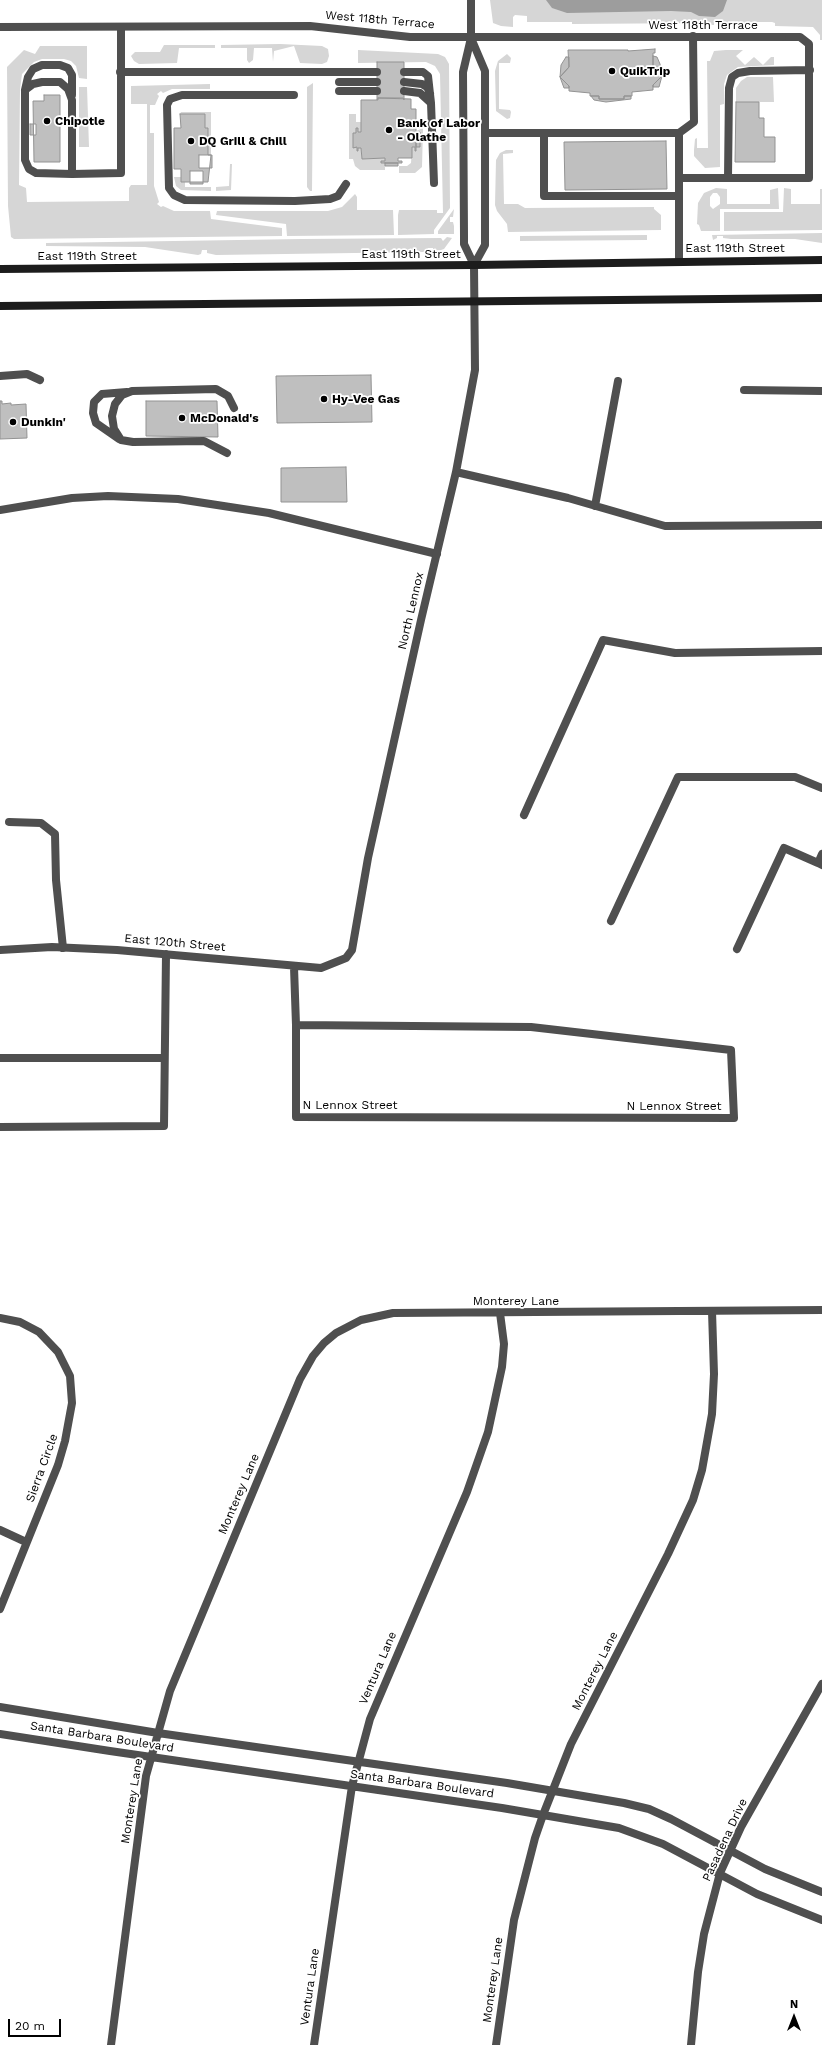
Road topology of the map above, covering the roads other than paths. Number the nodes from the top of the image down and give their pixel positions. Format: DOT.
graph roads {
  1 [pos="471,0"];
  2 [pos="0,27"];
  3 [pos="121,28"];
  4 [pos="692,36"];
  5 [pos="471,38"];
  6 [pos="810,70"];
  7 [pos="120,72"];
  8 [pos="377,72"];
  9 [pos="404,72"];
  10 [pos="339,82"];
  11 [pos="377,82"];
  12 [pos="404,82"];
  13 [pos="25,90"];
  14 [pos="339,91"];
  15 [pos="377,91"];
  16 [pos="404,91"];
  17 [pos="431,94"];
  18 [pos="294,95"];
  19 [pos="72,100"];
  20 [pos="431,103"];
  21 [pos="485,133"];
  22 [pos="544,133"];
  23 [pos="679,133"];
  24 [pos="72,174"];
  25 [pos="680,178"];
  26 [pos="728,178"];
  27 [pos="434,183"];
  28 [pos="346,184"];
  29 [pos="680,196"];
  30 [pos="822,260"];
  31 [pos="680,261"];
  32 [pos="474,265"];
  33 [pos="0,269"];
  34 [pos="822,298"];
  35 [pos="474,302"];
  36 [pos="0,306"];
  37 [pos="0,376"];
  38 [pos="40,380"];
  39 [pos="618,382"];
  40 [pos="744,390"];
  41 [pos="822,391"];
  42 [pos="132,392"];
  43 [pos="234,408"];
  44 [pos="121,440"];
  45 [pos="228,453"];
  46 [pos="456,472"];
  47 [pos="595,506"];
  48 [pos="0,510"];
  49 [pos="822,525"];
  50 [pos="437,554"];
  51 [pos="822,650"];
  52 [pos="822,788"];
  53 [pos="524,815"];
  54 [pos="9,822"];
  55 [pos="822,854"];
  56 [pos="820,864"];
  57 [pos="611,921"];
  58 [pos="63,948"];
  59 [pos="737,949"];
  60 [pos="0,950"];
  61 [pos="166,954"];
  62 [pos="346,958"];
  63 [pos="294,967"];
  64 [pos="296,1025"];
  65 [pos="0,1058"];
  66 [pos="164,1058"];
  67 [pos="0,1127"];
  68 [pos="822,1310"];
  69 [pos="712,1311"];
  70 [pos="500,1313"];
  71 [pos="0,1318"];
  72 [pos="0,1530"];
  73 [pos="26,1542"];
  74 [pos="0,1609"];
  75 [pos="822,1684"];
  76 [pos="0,1708"];
  77 [pos="158,1733"];
  78 [pos="0,1734"];
  79 [pos="150,1756"];
  80 [pos="359,1761"];
  81 [pos="352,1786"];
  82 [pos="552,1791"];
  83 [pos="543,1815"];
  84 [pos="730,1851"];
  85 [pos="720,1873"];
  86 [pos="822,1892"];
  87 [pos="822,1920"];
  88 [pos="111,2045"];
  89 [pos="314,2045"];
  90 [pos="496,2045"];
  91 [pos="691,2045"];
  1 -- 5 [label="street"];
  2 -- 3 [label="street, West 118th Terrace"];
  3 -- 5 [label="street, West 118th Terrace"];
  3 -- 7 [label="street"];
  4 -- 5 [label="street, West 118th Terrace"];
  4 -- 6 [label="street, West 118th Terrace"];
  4 -- 23 [label="street"];
  5 -- 21 [label="street"];
  5 -- 32 [label="street"];
  6 -- 26 [label="street"];
  6 -- 26 [label="street"];
  7 -- 8 [label="street"];
  7 -- 24 [label="street"];
  9 -- 17 [label="street"];
  10 -- 11 [label="street"];
  12 -- 17 [label="street"];
  13 -- 19 [label="street"];
  13 -- 19 [label="street"];
  13 -- 24 [label="street"];
  14 -- 15 [label="street"];
  16 -- 20 [label="street"];
  17 -- 20 [label="street"];
  18 -- 28 [label="street"];
  19 -- 24 [label="street"];
  20 -- 27 [label="street"];
  21 -- 22 [label="street"];
  21 -- 32 [label="street"];
  22 -- 23 [label="street"];
  22 -- 29 [label="street"];
  23 -- 25 [label="street"];
  25 -- 26 [label="street"];
  25 -- 29 [label="street"];
  29 -- 31 [label="street"];
  30 -- 31 [label="main road, East 119th Street"];
  31 -- 32 [label="main road, East 119th Street"];
  32 -- 33 [label="main road, East 119th Street"];
  32 -- 35 [label="street, North Lennox"];
  34 -- 35 [label="main road"];
  35 -- 36 [label="main road"];
  35 -- 46 [label="street, North Lennox"];
  37 -- 38 [label="street"];
  39 -- 47 [label="street"];
  40 -- 41 [label="street"];
  42 -- 43 [label="street"];
  42 -- 44 [label="street"];
  42 -- 44 [label="street"];
  44 -- 45 [label="street"];
  46 -- 47 [label="street"];
  46 -- 50 [label="street, North Lennox"];
  47 -- 49 [label="street"];
  48 -- 50 [label="street"];
  50 -- 62 [label="street, North Lennox"];
  51 -- 53 [label="street"];
  52 -- 57 [label="street"];
  54 -- 58 [label="street"];
  55 -- 56 [label="street"];
  56 -- 59 [label="street"];
  58 -- 60 [label="street, East 120th Street"];
  58 -- 61 [label="street, East 120th Street"];
  61 -- 63 [label="street, East 120th Street"];
  61 -- 66 [label="street"];
  62 -- 63 [label="street, East 120th Street"];
  63 -- 64 [label="street, N Lennox Street"];
  64 -- 64 [label="street, N Lennox Street"];
  65 -- 66 [label="street"];
  66 -- 67 [label="street"];
  68 -- 69 [label="street, Monterey Lane"];
  69 -- 70 [label="street, Monterey Lane"];
  69 -- 82 [label="street, Monterey Lane"];
  70 -- 77 [label="street, Monterey Lane"];
  70 -- 80 [label="street, Ventura Lane"];
  71 -- 73 [label="street, Sierra Circle"];
  72 -- 73 [label="street"];
  73 -- 74 [label="street, Sierra Circle"];
  75 -- 84 [label="street, Pasadena Drive"];
  76 -- 77 [label="street, Santa Barbara Boulevard"];
  77 -- 79 [label="street, Monterey Lane"];
  77 -- 80 [label="street, Santa Barbara Boulevard"];
  78 -- 79 [label="street, Santa Barbara Boulevard"];
  79 -- 81 [label="street, Santa Barbara Boulevard"];
  79 -- 88 [label="street, Monterey Lane"];
  80 -- 81 [label="street, Ventura Lane"];
  80 -- 82 [label="street, Santa Barbara Boulevard"];
  81 -- 83 [label="street, Santa Barbara Boulevard"];
  81 -- 89 [label="street, Ventura Lane"];
  82 -- 83 [label="street, Monterey Lane"];
  82 -- 84 [label="street, Santa Barbara Boulevard"];
  83 -- 85 [label="street, Santa Barbara Boulevard"];
  83 -- 90 [label="street, Monterey Lane"];
  84 -- 85 [label="street, Pasadena Drive"];
  84 -- 86 [label="street, Santa Barbara Boulevard"];
  85 -- 87 [label="street, Santa Barbara Boulevard"];
  85 -- 91 [label="street, Pasadena Drive"];
}
